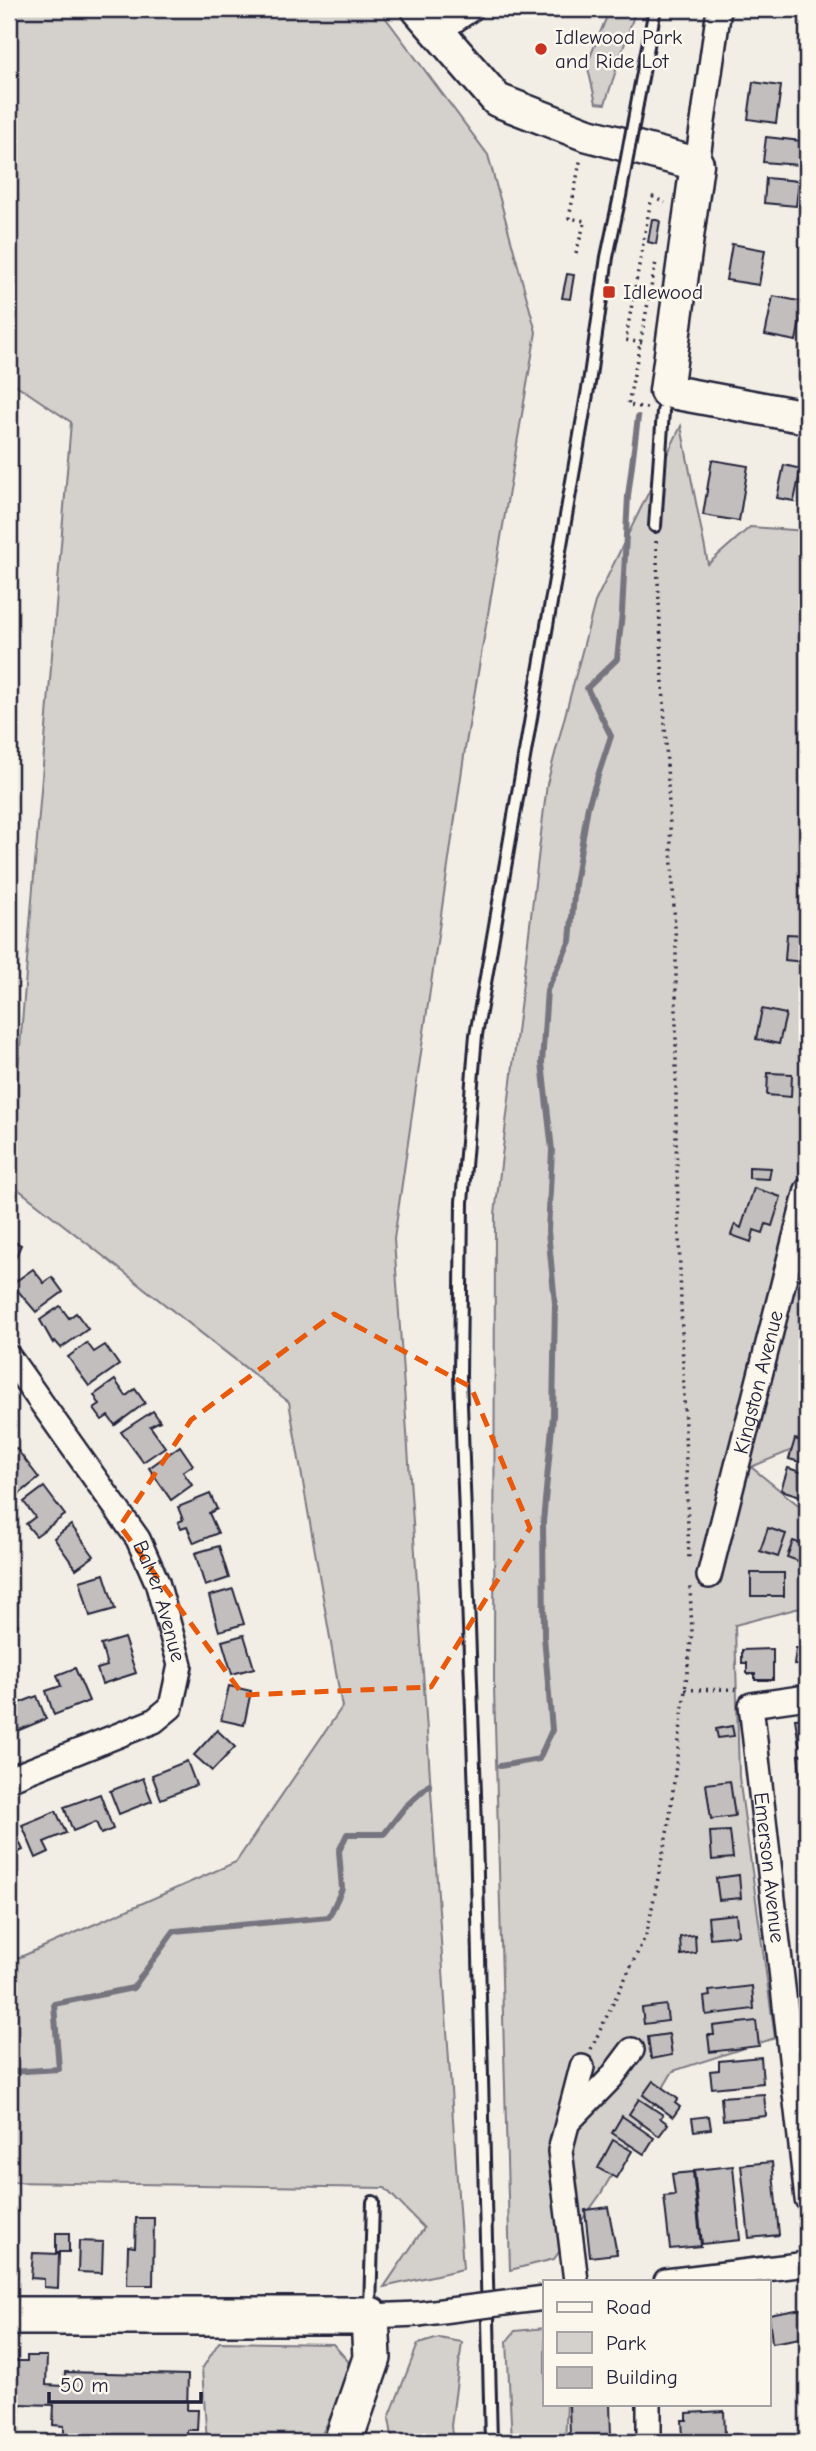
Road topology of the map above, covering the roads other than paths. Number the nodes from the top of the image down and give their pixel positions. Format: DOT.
graph roads {
  1 [pos="471,9"];
  2 [pos="655,9"];
  3 [pos="719,9"];
  4 [pos="427,21"];
  5 [pos="697,164"];
  6 [pos="664,401"];
  7 [pos="807,417"];
  8 [pos="655,526"];
  9 [pos="807,1189"];
  10 [pos="9,1357"];
  11 [pos="700,1577"];
  12 [pos="807,1697"];
  13 [pos="9,1779"];
  14 [pos="632,2050"];
  15 [pos="582,2067"];
  16 [pos="567,2123"];
  17 [pos="807,2199"];
  18 [pos="373,2202"];
  19 [pos="807,2263"];
  20 [pos="576,2280"];
  21 [pos="674,2280"];
  22 [pos="543,2298"];
  23 [pos="9,2316"];
  24 [pos="370,2316"];
  25 [pos="649,2406"];
  26 [pos="343,2442"];
  27 [pos="491,2442"];
  28 [pos="649,2442"];
  1 -- 4 [label="street"];
  2 -- 27 [label="lane, bridge"];
  3 -- 5 [label="street"];
  4 -- 5 [label="street"];
  5 -- 6 [label="street"];
  6 -- 7 [label="street"];
  6 -- 8 [label="lane"];
  9 -- 11 [label="street, Kingston Avenue"];
  10 -- 13 [label="street, Balver Avenue"];
  12 -- 17 [label="street, Emerson Avenue"];
  14 -- 16 [label="street"];
  15 -- 16 [label="street"];
  16 -- 20 [label="street"];
  18 -- 24 [label="lane"];
  19 -- 21 [label="street"];
  22 -- 24 [label="street, bridge"];
  23 -- 24 [label="main road"];
  24 -- 26 [label="main road"];
  25 -- 28 [label="street"];
}
